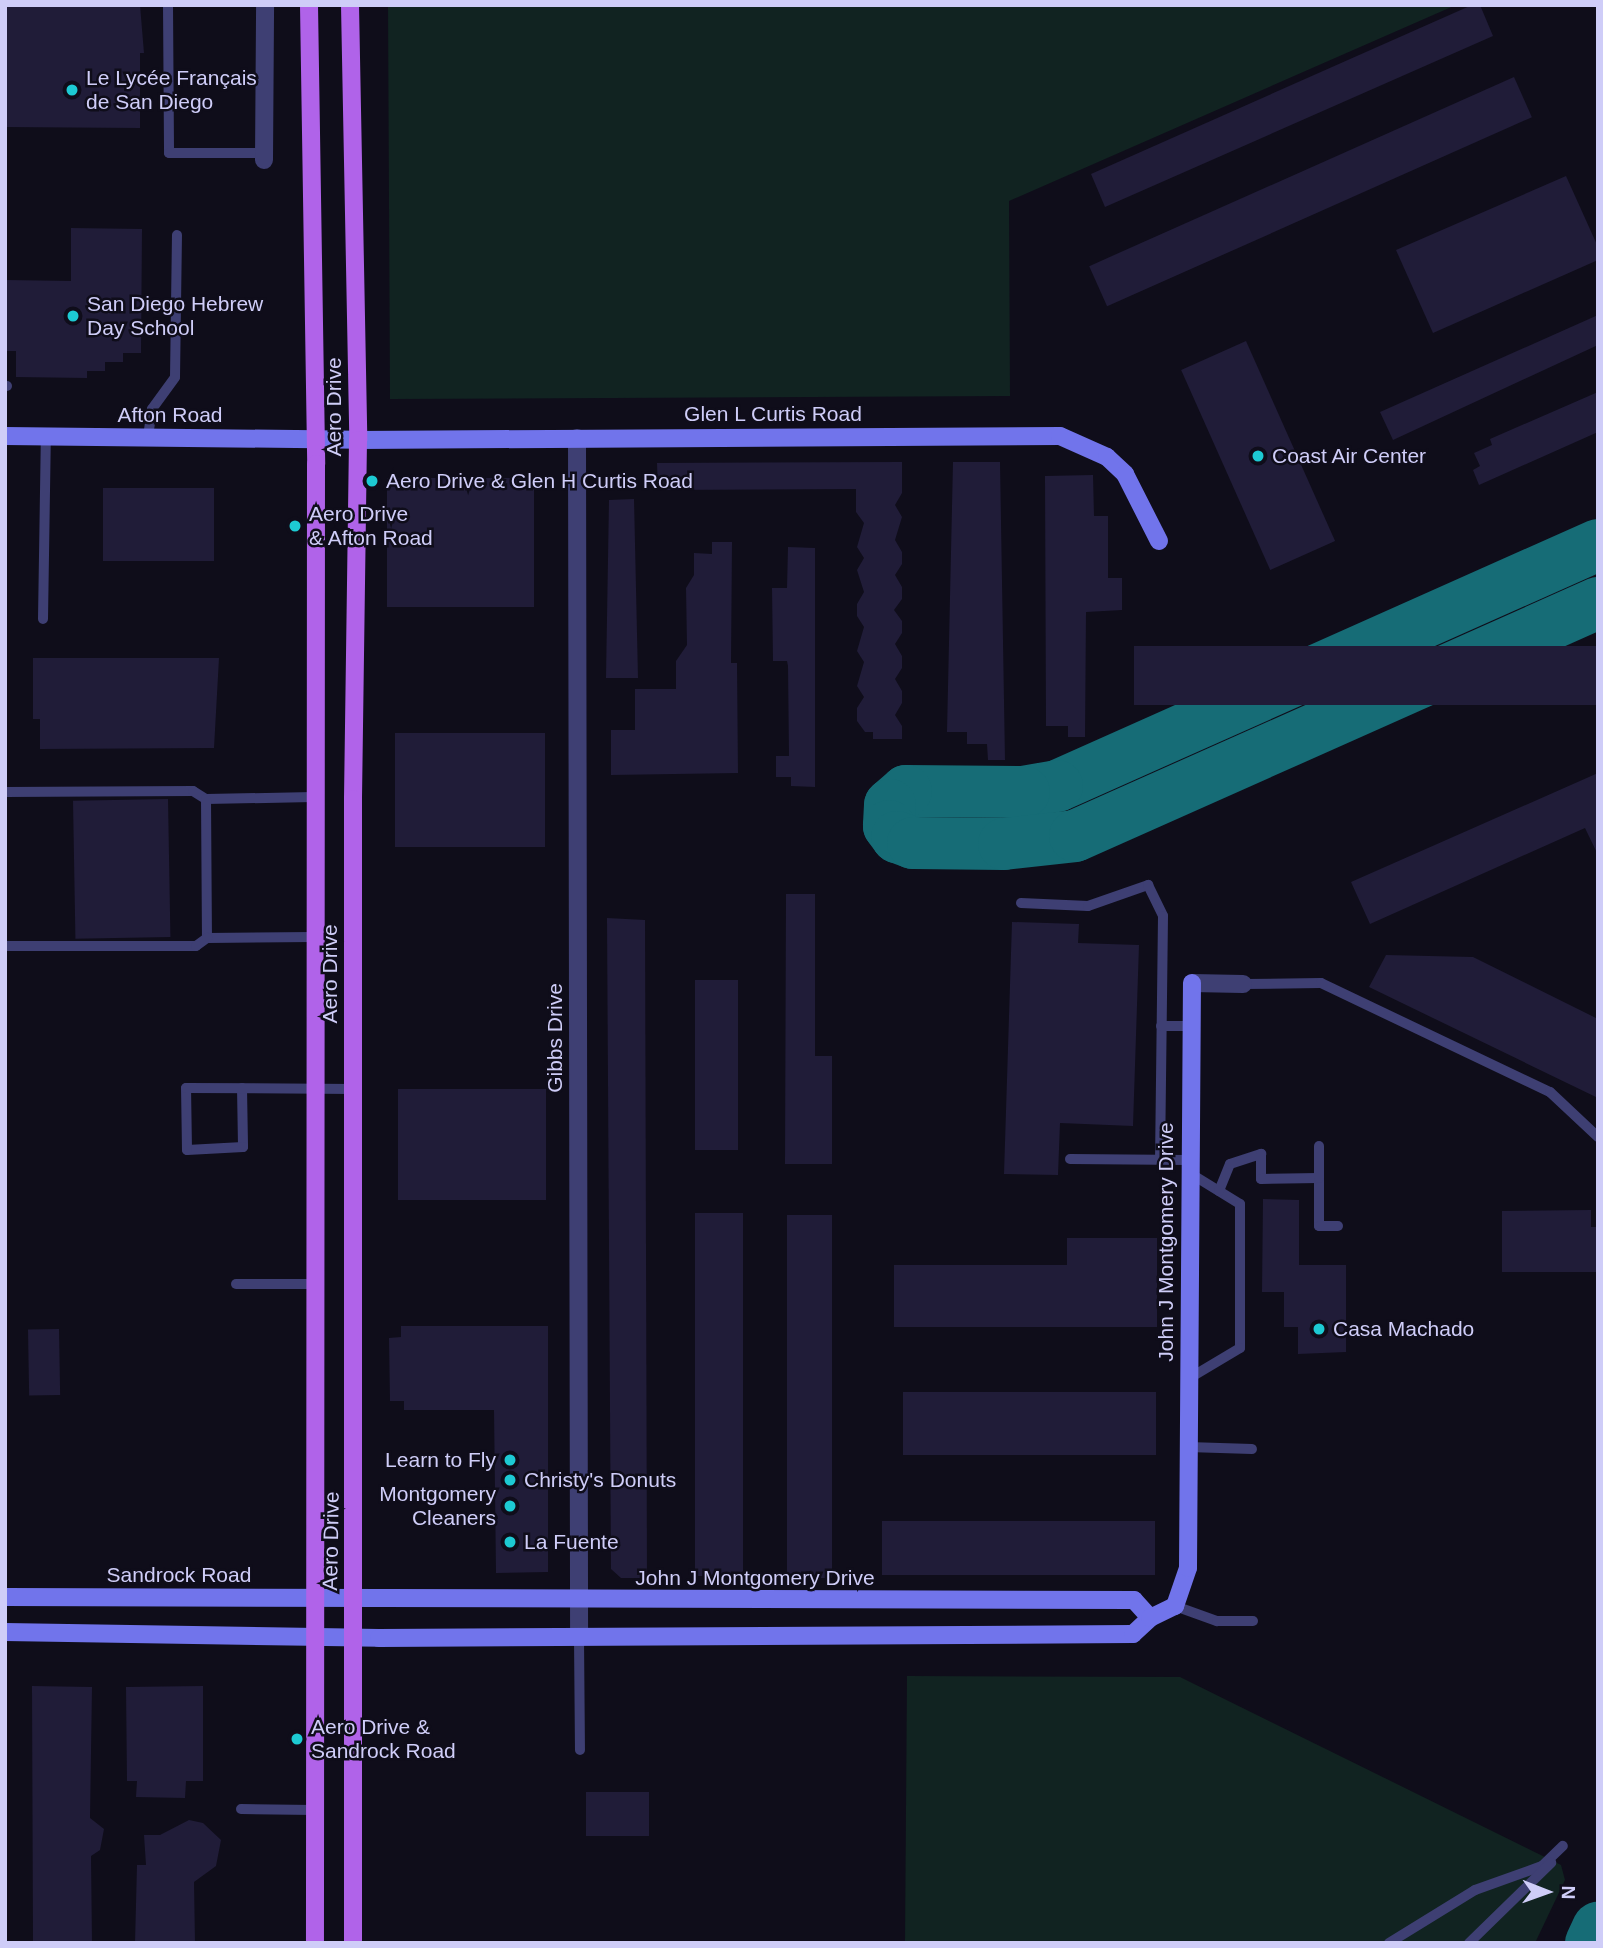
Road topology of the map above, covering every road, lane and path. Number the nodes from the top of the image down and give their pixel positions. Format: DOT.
graph roads {
  1 [pos="168,5"];
  2 [pos="265,5"];
  3 [pos="309,5"];
  4 [pos="350,5"];
  5 [pos="264,156"];
  6 [pos="177,235"];
  7 [pos="5,436"];
  8 [pos="46,436"];
  9 [pos="148,437"];
  10 [pos="577,438"];
  11 [pos="315,439"];
  12 [pos="334,440"];
  13 [pos="358,440"];
  14 [pos="1159,541"];
  15 [pos="43,619"];
  16 [pos="5,792"];
  17 [pos="313,797"];
  18 [pos="206,799"];
  19 [pos="1021,904"];
  20 [pos="313,937"];
  21 [pos="207,938"];
  22 [pos="5,946"];
  23 [pos="1242,984"];
  24 [pos="1161,1026"];
  25 [pos="1191,1026"];
  26 [pos="242,1088"];
  27 [pos="314,1089"];
  28 [pos="354,1089"];
  29 [pos="1598,1137"];
  30 [pos="1319,1146"];
  31 [pos="1070,1159"];
  32 [pos="1160,1160"];
  33 [pos="1188,1166"];
  34 [pos="1319,1178"];
  35 [pos="1219,1191"];
  36 [pos="1338,1226"];
  37 [pos="236,1284"];
  38 [pos="315,1284"];
  39 [pos="1188,1379"];
  40 [pos="1188,1447"];
  41 [pos="1252,1449"];
  42 [pos="5,1597"];
  43 [pos="314,1599"];
  44 [pos="353,1601"];
  45 [pos="579,1601"];
  46 [pos="1175,1606"];
  47 [pos="1150,1618"];
  48 [pos="1253,1620"];
  49 [pos="5,1632"];
  50 [pos="314,1637"];
  51 [pos="352,1638"];
  52 [pos="579,1638"];
  53 [pos="580,1751"];
  54 [pos="241,1808"];
  55 [pos="314,1810"];
  56 [pos="1506,1879"];
  57 [pos="1517,1899"];
  58 [pos="315,1943"];
  59 [pos="353,1943"];
  60 [pos="1390,1943"];
  61 [pos="1469,1943"];
  1 -- 5 [label="lane"];
  2 -- 5 [label="street"];
  3 -- 11 [label="main road, Aero Drive"];
  4 -- 13 [label="main road, Aero Drive"];
  6 -- 9 [label="lane"];
  7 -- 8 [label="street, Afton Road"];
  8 -- 9 [label="street, Afton Road"];
  8 -- 15 [label="lane"];
  9 -- 11 [label="street, Afton Road"];
  10 -- 13 [label="street, Glen L Curtis Road"];
  10 -- 14 [label="street, Glen L Curtis Road"];
  10 -- 45 [label="street, Gibbs Drive"];
  11 -- 12 [label="street, Afton Road"];
  11 -- 17 [label="main road, Aero Drive"];
  12 -- 13 [label="street, Glen L Curtis Road"];
  13 -- 28 [label="main road, Aero Drive"];
  16 -- 18 [label="lane"];
  17 -- 18 [label="lane"];
  17 -- 20 [label="main road, Aero Drive"];
  18 -- 21 [label="lane"];
  19 -- 24 [label="lane"];
  20 -- 21 [label="lane"];
  20 -- 27 [label="main road, Aero Drive"];
  21 -- 22 [label="lane"];
  23 -- 25 [label="street, John J Montgomery Drive"];
  23 -- 29 [label="lane"];
  24 -- 25 [label="lane"];
  24 -- 32 [label="lane"];
  25 -- 33 [label="street, John J Montgomery Drive"];
  26 -- 26 [label="lane"];
  26 -- 27 [label="lane"];
  27 -- 28 [label="lane"];
  27 -- 38 [label="main road, Aero Drive"];
  28 -- 44 [label="main road, Aero Drive"];
  30 -- 34 [label="lane"];
  31 -- 32 [label="lane"];
  32 -- 33 [label="lane"];
  33 -- 35 [label="lane"];
  33 -- 39 [label="street, John J Montgomery Drive"];
  34 -- 35 [label="lane"];
  34 -- 36 [label="lane"];
  35 -- 39 [label="lane"];
  37 -- 38 [label="lane"];
  38 -- 43 [label="main road, Aero Drive"];
  39 -- 40 [label="street, John J Montgomery Drive"];
  40 -- 41 [label="lane"];
  40 -- 46 [label="street, John J Montgomery Drive"];
  42 -- 43 [label="street, Sandrock Road"];
  43 -- 44 [label="street, Sandrock Road"];
  43 -- 50 [label="main road, Aero Drive"];
  44 -- 45 [label="street, John J Montgomery Drive"];
  44 -- 51 [label="main road, Aero Drive"];
  45 -- 47 [label="street, John J Montgomery Drive"];
  45 -- 52 [label="street, Gibbs Drive"];
  46 -- 47 [label="street"];
  46 -- 48 [label="lane"];
  47 -- 52 [label="street"];
  49 -- 50 [label="street"];
  50 -- 51 [label="street"];
  50 -- 55 [label="main road, Aero Drive"];
  51 -- 52 [label="street"];
  51 -- 59 [label="main road, Aero Drive"];
  52 -- 53 [label="lane"];
  54 -- 55 [label="lane"];
  55 -- 58 [label="main road, Aero Drive"];
  56 -- 57 [label="lane"];
  56 -- 57 [label="lane"];
  56 -- 60 [label="lane"];
  57 -- 61 [label="lane"];
}
